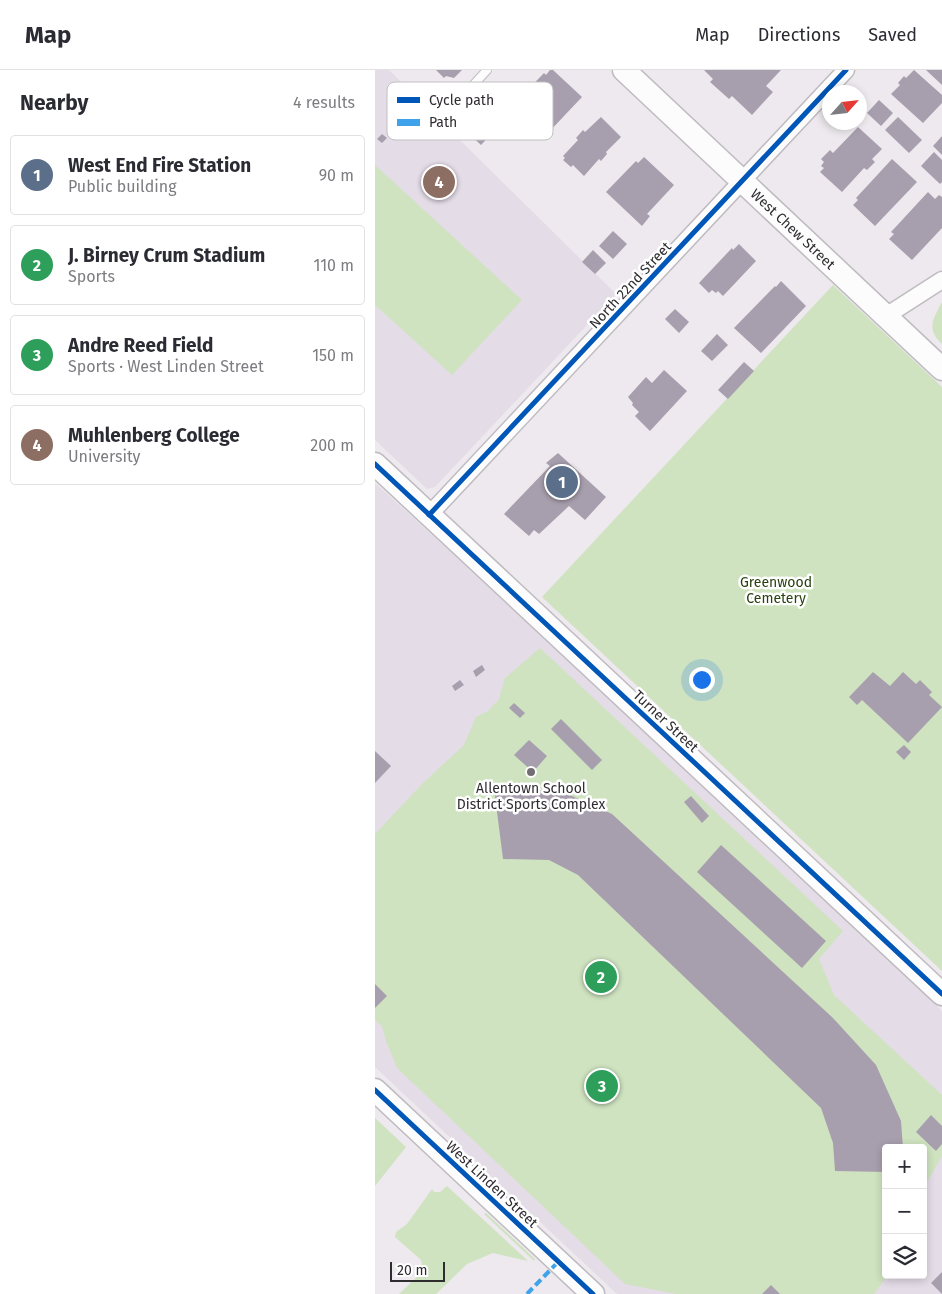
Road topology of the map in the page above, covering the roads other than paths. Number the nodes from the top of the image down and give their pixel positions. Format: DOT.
graph roads {
  1 [pos="487,70"];
  2 [pos="624,70"];
  3 [pos="846,70"];
  4 [pos="476,82"];
  5 [pos="742,181"];
  6 [pos="942,280"];
  7 [pos="886,316"];
  8 [pos="942,369"];
  9 [pos="375,464"];
  10 [pos="429,515"];
  11 [pos="942,994"];
  12 [pos="375,1090"];
  13 [pos="593,1294"];
  1 -- 4 [label="lane"];
  2 -- 5 [label="street, West Chew Street"];
  3 -- 5 [label="street, North 22nd Street"];
  5 -- 7 [label="street, West Chew Street"];
  5 -- 10 [label="street, North 22nd Street"];
  6 -- 7 [label="street"];
  7 -- 8 [label="street, West Chew Street"];
  9 -- 10 [label="street, Turner Street"];
  10 -- 11 [label="street, Turner Street"];
  12 -- 13 [label="street, West Linden Street"];
}
